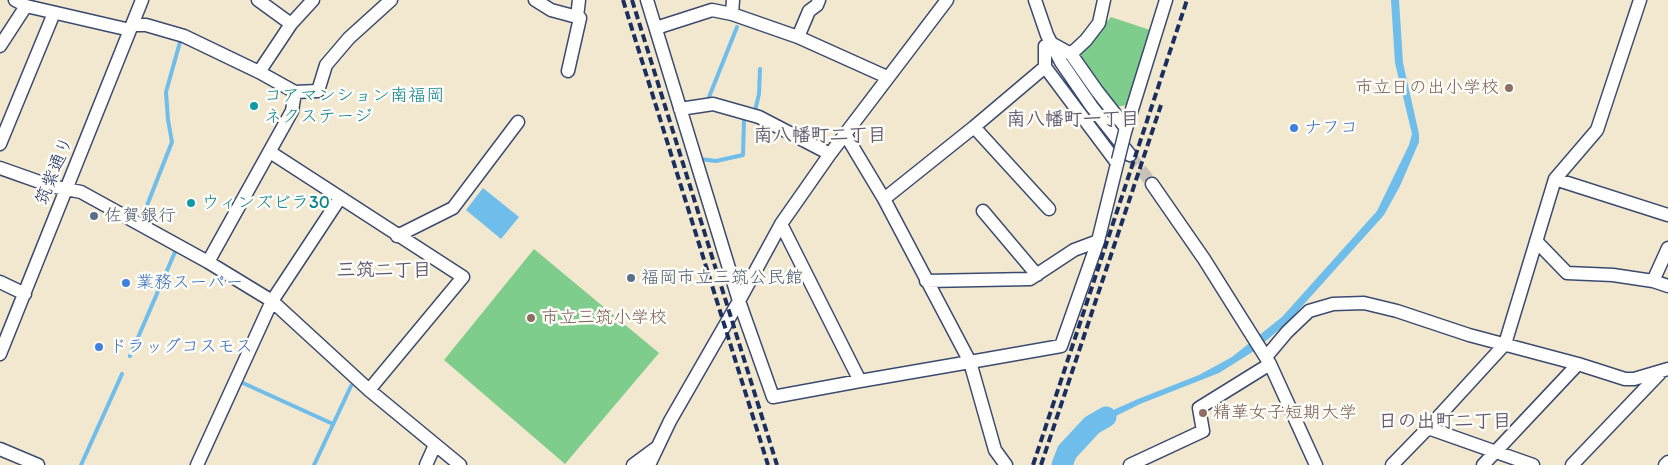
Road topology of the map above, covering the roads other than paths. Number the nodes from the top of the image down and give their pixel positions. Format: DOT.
graph roads {
  1 [pos="142,0"];
  2 [pos="258,0"];
  3 [pos="313,0"];
  4 [pos="391,0"];
  5 [pos="535,0"];
  6 [pos="579,0"];
  7 [pos="647,0"];
  8 [pos="733,0"];
  9 [pos="819,0"];
  10 [pos="947,0"];
  11 [pos="1036,0"];
  12 [pos="1104,0"];
  13 [pos="1166,0"];
  14 [pos="1640,0"];
  15 [pos="17,2"];
  16 [pos="54,13"];
  17 [pos="732,14"];
  18 [pos="577,17"];
  19 [pos="291,24"];
  20 [pos="131,27"];
  21 [pos="656,28"];
  22 [pos="798,37"];
  23 [pos="1050,43"];
  24 [pos="0,46"];
  25 [pos="1071,54"];
  26 [pos="1046,67"];
  27 [pos="568,71"];
  28 [pos="260,72"];
  29 [pos="887,77"];
  30 [pos="295,92"];
  31 [pos="680,108"];
  32 [pos="518,122"];
  33 [pos="974,127"];
  34 [pos="1126,130"];
  35 [pos="845,134"];
  36 [pos="0,144"];
  37 [pos="270,152"];
  38 [pos="830,154"];
  39 [pos="1121,159"];
  40 [pos="0,168"];
  41 [pos="1554,179"];
  42 [pos="1152,184"];
  43 [pos="66,189"];
  44 [pos="340,198"];
  45 [pos="884,200"];
  46 [pos="1049,209"];
  47 [pos="983,212"];
  48 [pos="1668,215"];
  49 [pos="781,224"];
  50 [pos="397,236"];
  51 [pos="1098,241"];
  52 [pos="1536,241"];
  53 [pos="1668,248"];
  54 [pos="208,262"];
  55 [pos="1037,275"];
  56 [pos="926,281"];
  57 [pos="1652,281"];
  58 [pos="0,282"];
  59 [pos="1668,286"];
  60 [pos="25,294"];
  61 [pos="272,301"];
  62 [pos="739,301"];
  63 [pos="1505,344"];
  64 [pos="0,354"];
  65 [pos="1268,360"];
  66 [pos="970,362"];
  67 [pos="1578,364"];
  68 [pos="1664,371"];
  69 [pos="860,381"];
  70 [pos="369,390"];
  71 [pos="1428,428"];
  72 [pos="435,444"];
  73 [pos="656,448"];
  74 [pos="0,449"];
  75 [pos="1495,452"];
  76 [pos="38,465"];
  77 [pos="197,465"];
  78 [pos="426,465"];
  79 [pos="460,465"];
  80 [pos="633,465"];
  81 [pos="649,465"];
  82 [pos="1006,465"];
  83 [pos="1130,465"];
  84 [pos="1316,465"];
  85 [pos="1392,465"];
  86 [pos="1483,465"];
  87 [pos="1534,465"];
  88 [pos="1572,465"];
  1 -- 20 [label="street, 筑紫通り"];
  2 -- 19 [label="street"];
  3 -- 19 [label="street"];
  4 -- 30 [label="street"];
  5 -- 18 [label="street"];
  6 -- 18 [label="street"];
  7 -- 21 [label="street"];
  8 -- 17 [label="street"];
  9 -- 22 [label="street"];
  10 -- 29 [label="street"];
  11 -- 23 [label="street"];
  12 -- 25 [label="street"];
  13 -- 34 [label="street"];
  14 -- 41 [label="street"];
  15 -- 16 [label="street"];
  15 -- 24 [label="street"];
  16 -- 20 [label="street"];
  16 -- 36 [label="street"];
  17 -- 21 [label="street"];
  17 -- 22 [label="street"];
  18 -- 27 [label="street"];
  19 -- 28 [label="street"];
  20 -- 28 [label="street"];
  20 -- 43 [label="street, 筑紫通り"];
  21 -- 31 [label="street"];
  22 -- 29 [label="street"];
  23 -- 25 [label="street"];
  23 -- 26 [label="street"];
  23 -- 39 [label="street"];
  25 -- 34 [label="street"];
  26 -- 33 [label="street"];
  26 -- 39 [label="street"];
  28 -- 30 [label="street"];
  29 -- 35 [label="street"];
  30 -- 37 [label="street"];
  31 -- 38 [label="street"];
  31 -- 62 [label="street"];
  32 -- 50 [label="street"];
  33 -- 45 [label="street"];
  33 -- 46 [label="street"];
  34 -- 39 [label="street, bridge"];
  35 -- 38 [label="street"];
  35 -- 45 [label="street"];
  37 -- 44 [label="street"];
  37 -- 54 [label="street"];
  38 -- 49 [label="street"];
  39 -- 51 [label="street"];
  40 -- 43 [label="street"];
  41 -- 48 [label="street"];
  41 -- 52 [label="street"];
  42 -- 65 [label="street"];
  43 -- 54 [label="street"];
  43 -- 60 [label="street, 筑紫通り"];
  44 -- 50 [label="street"];
  44 -- 61 [label="street"];
  45 -- 56 [label="street"];
  47 -- 55 [label="street"];
  49 -- 62 [label="street"];
  49 -- 69 [label="street"];
  50 -- 70 [label="street"];
  51 -- 55 [label="street"];
  51 -- 66 [label="street"];
  52 -- 57 [label="street"];
  52 -- 63 [label="street"];
  53 -- 57 [label="street"];
  54 -- 61 [label="street"];
  55 -- 56 [label="street"];
  56 -- 66 [label="street"];
  57 -- 59 [label="street"];
  58 -- 60 [label="street"];
  60 -- 64 [label="street, 筑紫通り"];
  61 -- 70 [label="street"];
  61 -- 77 [label="street"];
  62 -- 69 [label="street"];
  62 -- 73 [label="street"];
  63 -- 65 [label="street"];
  63 -- 67 [label="street"];
  63 -- 71 [label="street"];
  65 -- 83 [label="street"];
  65 -- 84 [label="street"];
  66 -- 69 [label="street"];
  66 -- 82 [label="street"];
  67 -- 68 [label="street"];
  67 -- 75 [label="street"];
  68 -- 88 [label="street"];
  70 -- 72 [label="street"];
  71 -- 75 [label="street"];
  71 -- 85 [label="street"];
  72 -- 78 [label="street"];
  72 -- 79 [label="street"];
  73 -- 80 [label="street"];
  73 -- 81 [label="street"];
  74 -- 76 [label="street"];
  75 -- 86 [label="street"];
  75 -- 87 [label="street"];
}
